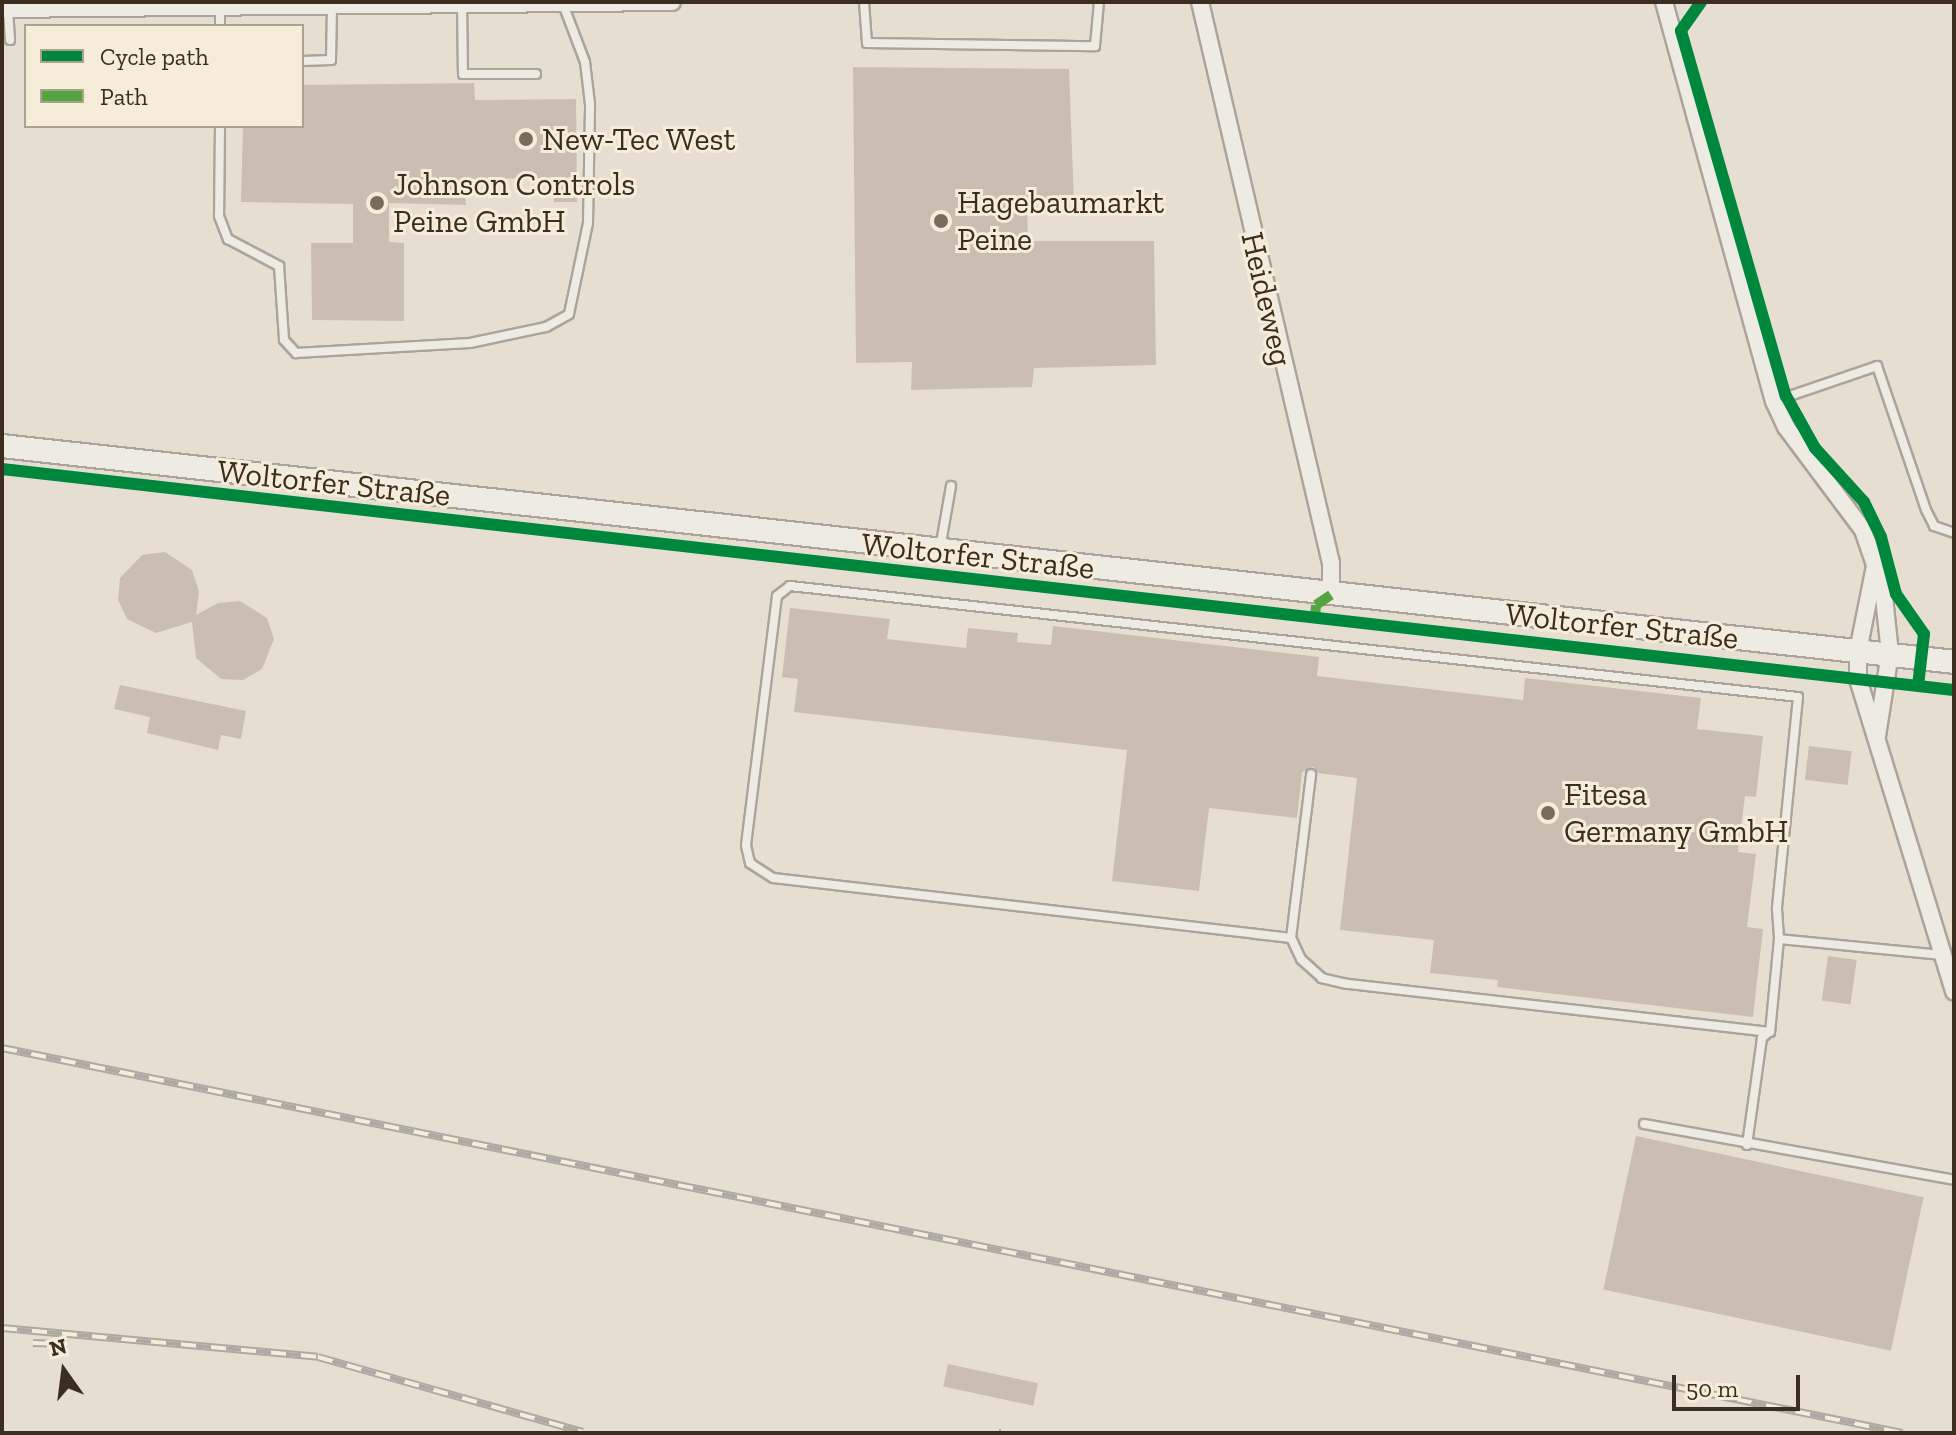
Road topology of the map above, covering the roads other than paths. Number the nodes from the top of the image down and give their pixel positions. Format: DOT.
graph roads {
  1 [pos="672,2"];
  2 [pos="864,2"];
  3 [pos="1099,2"];
  4 [pos="1200,2"];
  5 [pos="1664,2"];
  6 [pos="462,4"];
  7 [pos="563,4"];
  8 [pos="220,5"];
  9 [pos="332,5"];
  10 [pos="13,7"];
  11 [pos="220,24"];
  12 [pos="10,40"];
  13 [pos="304,61"];
  14 [pos="536,74"];
  15 [pos="220,128"];
  16 [pos="1774,401"];
  17 [pos="2,446"];
  18 [pos="951,486"];
  19 [pos="1954,533"];
  20 [pos="939,552"];
  21 [pos="1875,564"];
  22 [pos="1331,595"];
  23 [pos="1858,651"];
  24 [pos="1890,653"];
  25 [pos="1954,662"];
  26 [pos="1877,736"];
  27 [pos="1311,774"];
  28 [pos="1291,938"];
  29 [pos="1779,939"];
  30 [pos="1944,955"];
  31 [pos="1952,981"];
  32 [pos="1770,1032"];
  33 [pos="1644,1124"];
  34 [pos="1747,1145"];
  35 [pos="1954,1180"];
  1 -- 7 [label="street"];
  2 -- 3 [label="lane"];
  4 -- 22 [label="street, Heideweg"];
  5 -- 16 [label="street"];
  6 -- 7 [label="street"];
  6 -- 9 [label="street"];
  6 -- 14 [label="lane"];
  7 -- 15 [label="lane"];
  8 -- 9 [label="street"];
  8 -- 10 [label="street"];
  8 -- 11 [label="lane"];
  9 -- 13 [label="lane"];
  10 -- 12 [label="lane"];
  16 -- 19 [label="lane"];
  16 -- 21 [label="street"];
  17 -- 20 [label="main road, Woltorfer Straße"];
  18 -- 20 [label="lane"];
  20 -- 22 [label="main road, Woltorfer Straße"];
  21 -- 23 [label="street"];
  21 -- 24 [label="street"];
  22 -- 23 [label="main road, Woltorfer Straße"];
  23 -- 24 [label="main road, Woltorfer Straße"];
  23 -- 26 [label="street"];
  24 -- 25 [label="main road, Woltorfer Straße"];
  24 -- 26 [label="street"];
  26 -- 30 [label="street"];
  27 -- 28 [label="lane"];
  28 -- 29 [label="lane"];
  28 -- 32 [label="lane"];
  29 -- 30 [label="lane"];
  29 -- 32 [label="lane"];
  30 -- 31 [label="street"];
  32 -- 34 [label="lane"];
  33 -- 34 [label="lane"];
  34 -- 35 [label="lane"];
}
